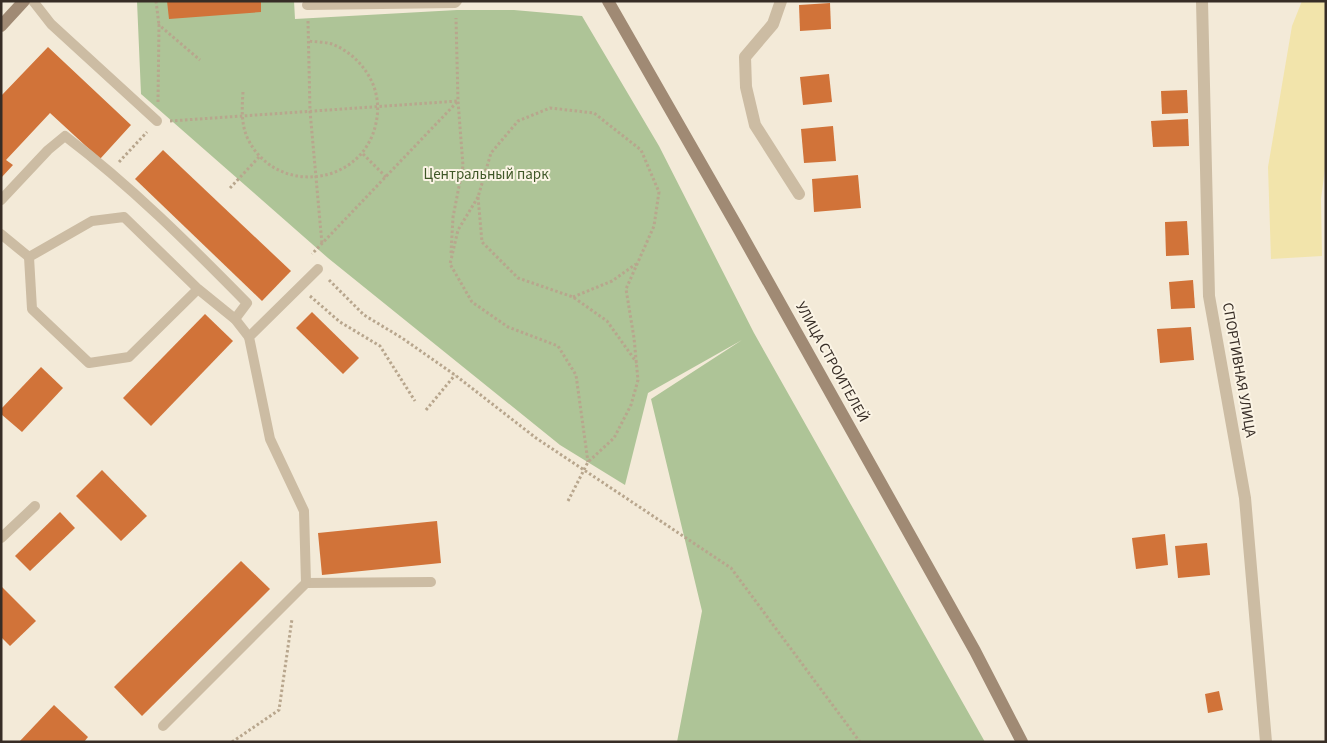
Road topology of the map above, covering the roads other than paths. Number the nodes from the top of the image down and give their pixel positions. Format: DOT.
graph roads {
  1 [pos="24,1"];
  2 [pos="33,1"];
  3 [pos="608,1"];
  4 [pos="781,1"];
  5 [pos="1202,1"];
  6 [pos="456,2"];
  7 [pos="307,5"];
  8 [pos="1,26"];
  9 [pos="157,121"];
  10 [pos="799,194"];
  11 [pos="1,200"];
  12 [pos="1,234"];
  13 [pos="29,257"];
  14 [pos="318,269"];
  15 [pos="198,289"];
  16 [pos="235,319"];
  17 [pos="249,337"];
  18 [pos="35,506"];
  19 [pos="1,538"];
  20 [pos="431,582"];
  21 [pos="306,583"];
  22 [pos="163,726"];
  23 [pos="1022,742"];
  24 [pos="1266,742"];
  1 -- 8 [label="main road"];
  2 -- 9 [label="lane"];
  3 -- 23 [label="main road, УЛИЦА СТРОИТЕЛЕЙ"];
  4 -- 10 [label="street"];
  5 -- 24 [label="street, СПОРТИВНАЯ УЛИЦА"];
  6 -- 7 [label="lane"];
  11 -- 16 [label="lane"];
  12 -- 13 [label="lane"];
  13 -- 15 [label="lane"];
  13 -- 15 [label="lane"];
  14 -- 17 [label="lane"];
  15 -- 16 [label="lane"];
  16 -- 17 [label="lane"];
  17 -- 21 [label="lane"];
  18 -- 19 [label="lane"];
  20 -- 21 [label="lane"];
  21 -- 22 [label="lane"];
}
